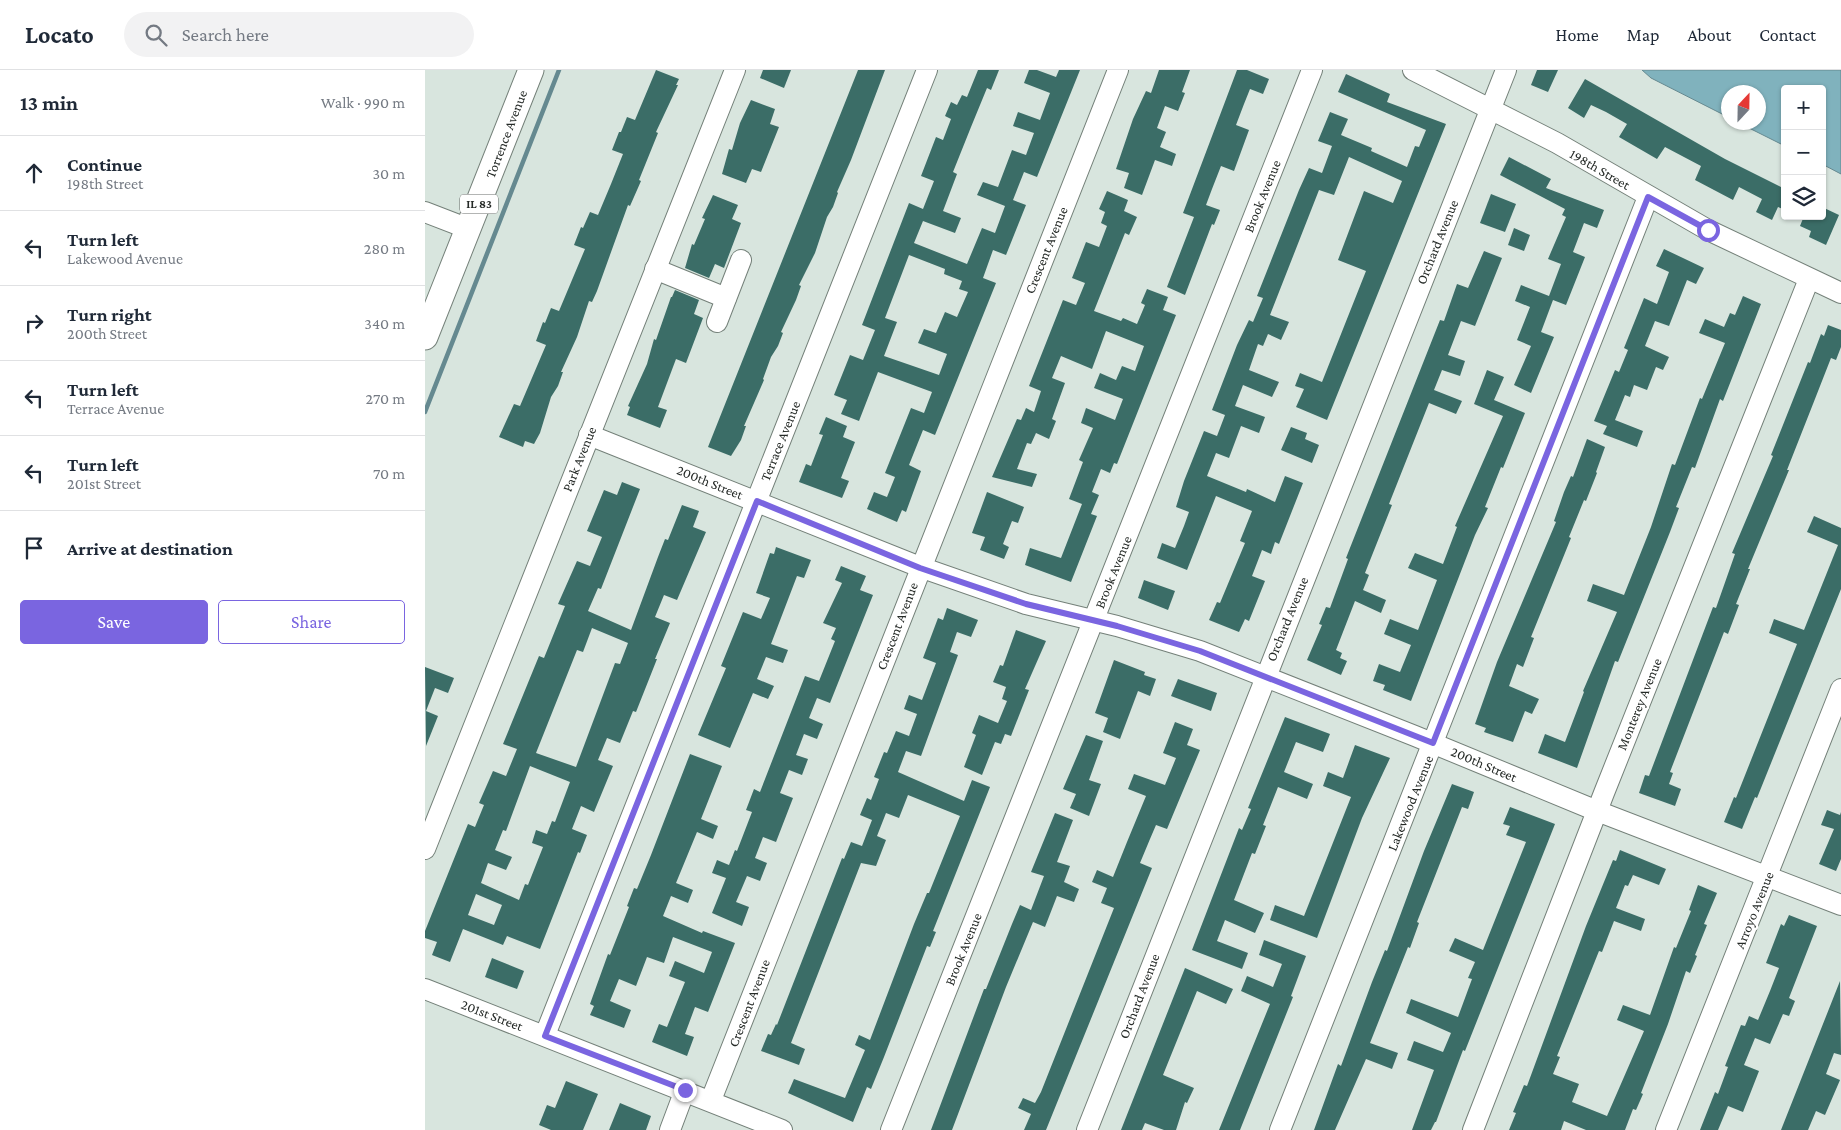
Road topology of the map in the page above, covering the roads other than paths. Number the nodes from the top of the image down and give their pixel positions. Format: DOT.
graph roads {
  1 [pos="531,70"];
  2 [pos="735,70"];
  3 [pos="927,70"];
  4 [pos="1118,70"];
  5 [pos="1312,70"];
  6 [pos="1413,70"];
  7 [pos="1506,70"];
  8 [pos="1490,108"];
  9 [pos="1648,197"];
  10 [pos="425,212"];
  11 [pos="469,229"];
  12 [pos="741,260"];
  13 [pos="655,269"];
  14 [pos="1809,280"];
  15 [pos="1841,293"];
  16 [pos="726,298"];
  17 [pos="717,322"];
  18 [pos="425,337"];
  19 [pos="589,435"];
  20 [pos="757,501"];
  21 [pos="920,568"];
  22 [pos="1093,620"];
  23 [pos="1264,676"];
  24 [pos="1841,689"];
  25 [pos="1433,743"];
  26 [pos="1597,811"];
  27 [pos="425,849"];
  28 [pos="1768,876"];
  29 [pos="1841,905"];
  30 [pos="425,989"];
  31 [pos="545,1036"];
  32 [pos="685,1090"];
  33 [pos="711,1100"];
  34 [pos="671,1130"];
  35 [pos="782,1130"];
  36 [pos="891,1130"];
  37 [pos="1087,1130"];
  38 [pos="1280,1130"];
  39 [pos="1473,1130"];
  40 [pos="1665,1130"];
  1 -- 11 [label="main road, Torrence Avenue / IL 83"];
  2 -- 13 [label="street, Park Avenue"];
  3 -- 20 [label="street, Terrace Avenue"];
  4 -- 21 [label="street, Crescent Avenue"];
  5 -- 22 [label="street, Brook Avenue"];
  6 -- 8 [label="street, 198th Street"];
  7 -- 8 [label="street, Orchard Avenue"];
  8 -- 9 [label="street, 198th Street"];
  8 -- 23 [label="street, Orchard Avenue"];
  9 -- 14 [label="street, 198th Street"];
  9 -- 25 [label="street, Lakewood Avenue"];
  10 -- 11 [label="street"];
  11 -- 18 [label="main road, Torrence Avenue / IL 83"];
  12 -- 16 [label="street"];
  13 -- 16 [label="street"];
  13 -- 19 [label="street, Park Avenue"];
  14 -- 15 [label="street, 198th Street"];
  14 -- 26 [label="street, Monterey Avenue"];
  16 -- 17 [label="street"];
  19 -- 20 [label="street, 200th Street"];
  19 -- 27 [label="street, Park Avenue"];
  20 -- 21 [label="street, 200th Street"];
  20 -- 31 [label="street, Terrace Avenue"];
  21 -- 22 [label="street, 200th Street"];
  21 -- 33 [label="street, Crescent Avenue"];
  22 -- 23 [label="street, 200th Street"];
  22 -- 36 [label="street, Brook Avenue"];
  23 -- 25 [label="street, 200th Street"];
  23 -- 37 [label="street, Orchard Avenue"];
  24 -- 28 [label="street, Arroyo Avenue"];
  25 -- 26 [label="street, 200th Street"];
  25 -- 38 [label="street, Lakewood Avenue"];
  26 -- 28 [label="street, 200th Street"];
  26 -- 39 [label="street, Monterey Avenue"];
  28 -- 29 [label="street, 200th Street"];
  28 -- 40 [label="street, Arroyo Avenue"];
  30 -- 31 [label="street, 201st Street"];
  31 -- 32 [label="street, 201st Street"];
  32 -- 33 [label="street, 201st Street"];
  32 -- 34 [label="street"];
  33 -- 35 [label="street, 201st Street"];
}
